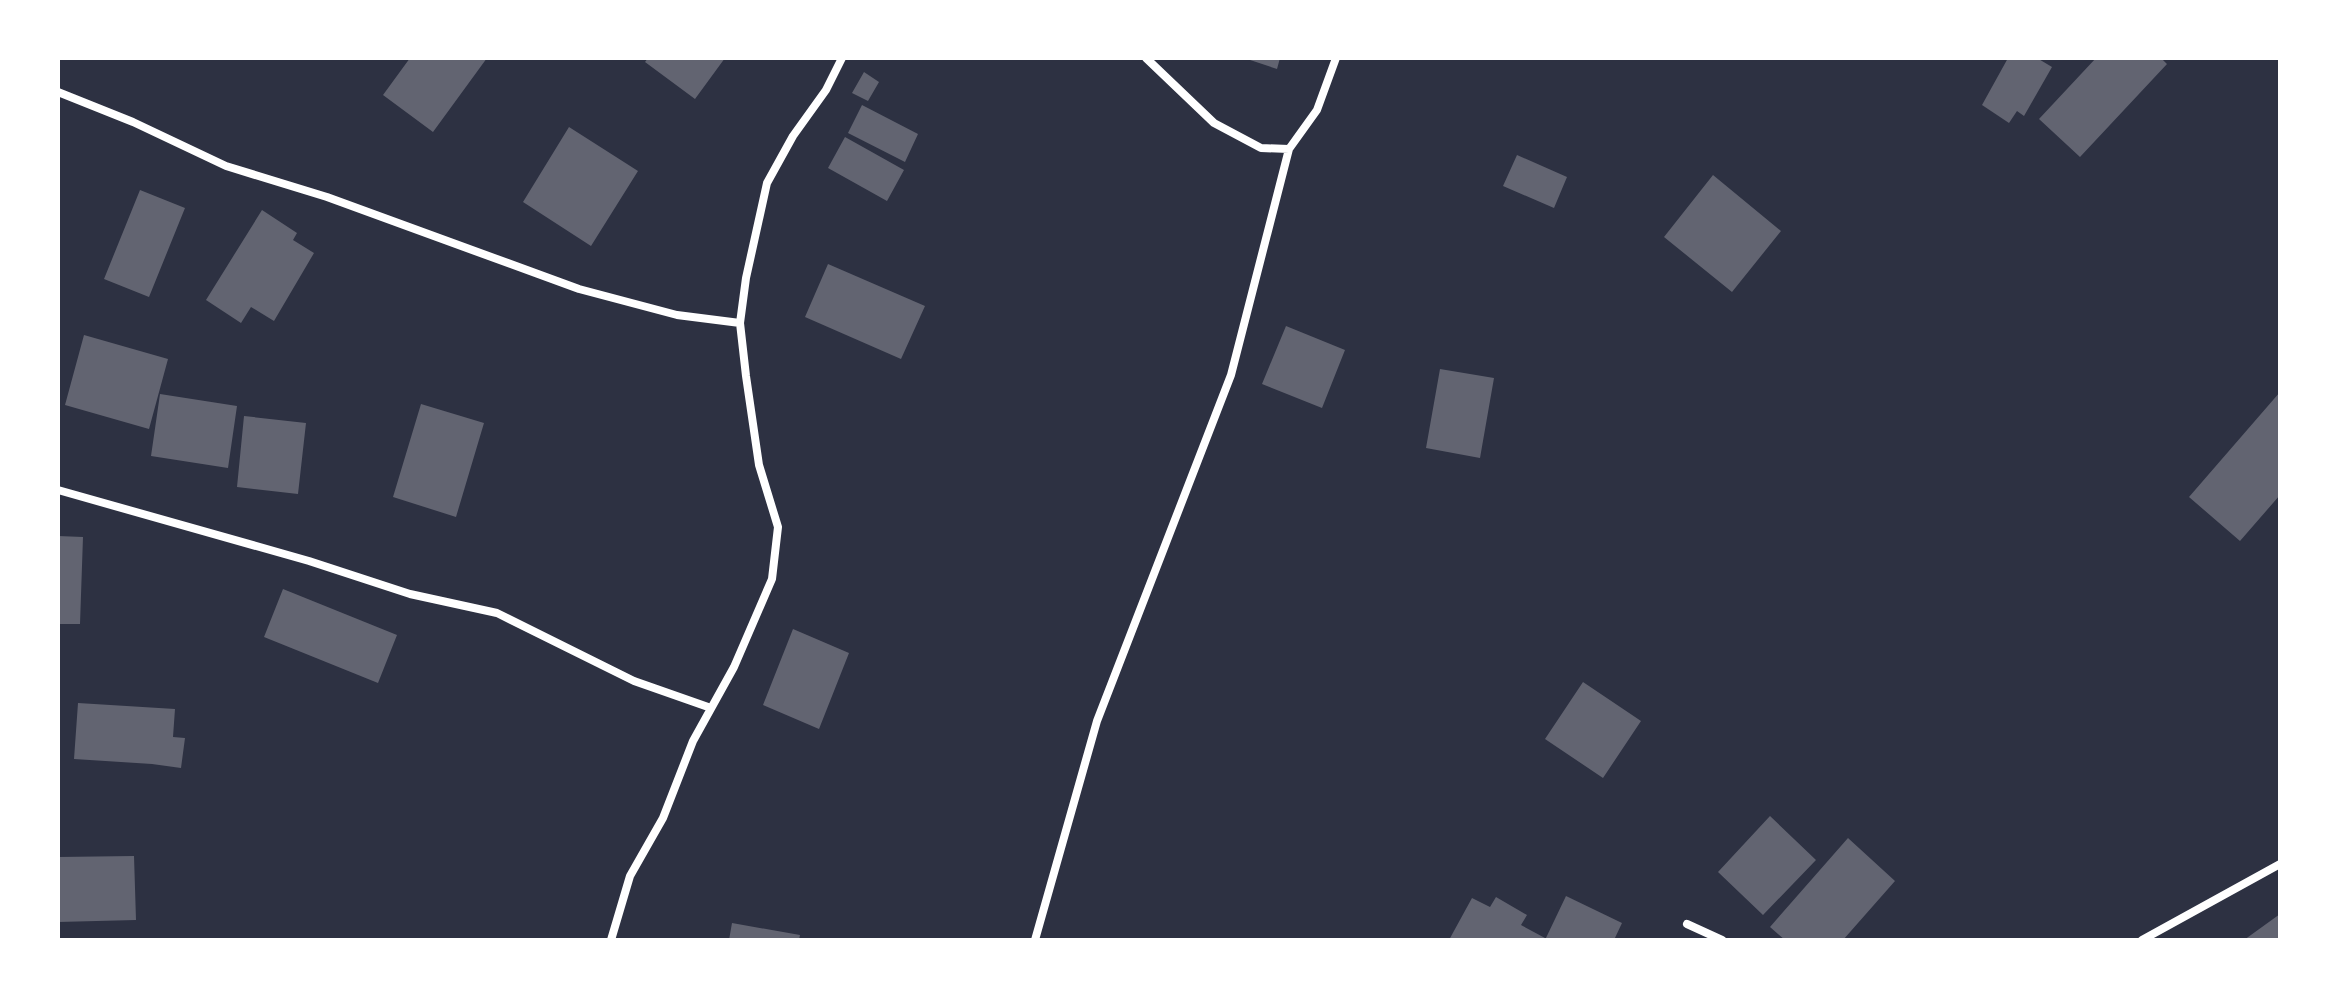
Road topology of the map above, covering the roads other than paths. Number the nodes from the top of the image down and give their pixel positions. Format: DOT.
graph roads {
  1 [pos="842,58"];
  2 [pos="1146,58"];
  3 [pos="1336,58"];
  4 [pos="58,92"];
  5 [pos="1289,149"];
  6 [pos="740,323"];
  7 [pos="58,490"];
  8 [pos="711,708"];
  9 [pos="2280,864"];
  10 [pos="1687,924"];
  11 [pos="611,940"];
  12 [pos="1035,940"];
  13 [pos="1722,940"];
  14 [pos="2142,940"];
  1 -- 6 [label="street"];
  2 -- 5 [label="street"];
  3 -- 5 [label="street"];
  4 -- 6 [label="street"];
  5 -- 12 [label="street"];
  6 -- 8 [label="street"];
  7 -- 8 [label="street"];
  8 -- 11 [label="street"];
  9 -- 14 [label="street"];
  10 -- 13 [label="street"];
}
